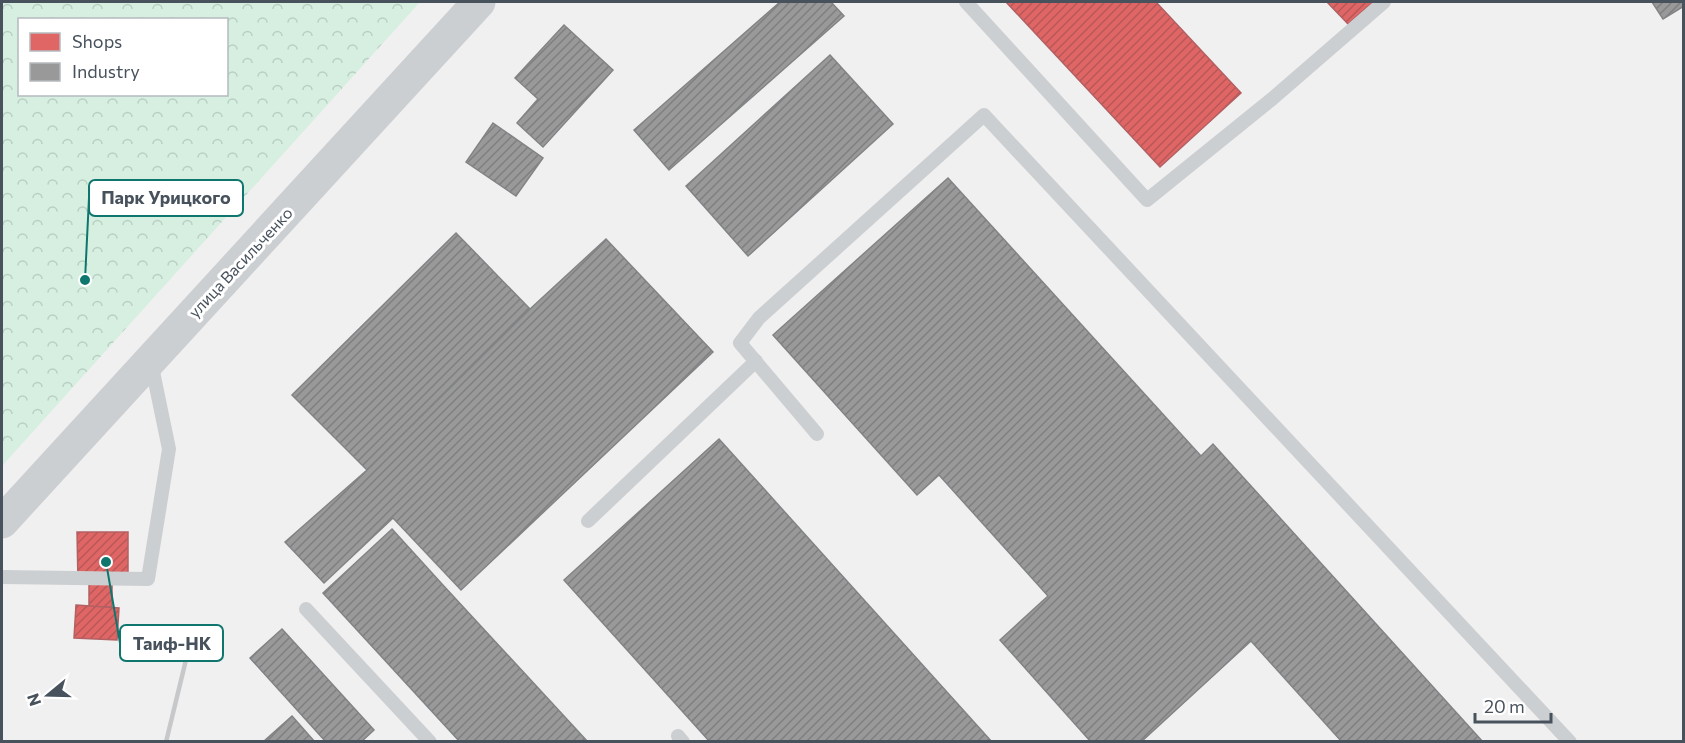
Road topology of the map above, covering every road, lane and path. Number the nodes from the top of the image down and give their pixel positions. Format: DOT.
graph roads {
  1 [pos="479,2"];
  2 [pos="966,2"];
  3 [pos="1384,2"];
  4 [pos="150,360"];
  5 [pos="756,361"];
  6 [pos="817,434"];
  7 [pos="588,521"];
  8 [pos="2,522"];
  9 [pos="2,577"];
  10 [pos="306,609"];
  11 [pos="430,741"];
  12 [pos="1570,741"];
  1 -- 4 [label="main road, улица Васильченко"];
  2 -- 3 [label="lane"];
  4 -- 8 [label="main road, улица Васильченко"];
  4 -- 9 [label="lane"];
  5 -- 6 [label="lane"];
  5 -- 7 [label="lane"];
  5 -- 12 [label="lane"];
  10 -- 11 [label="lane"];
}
